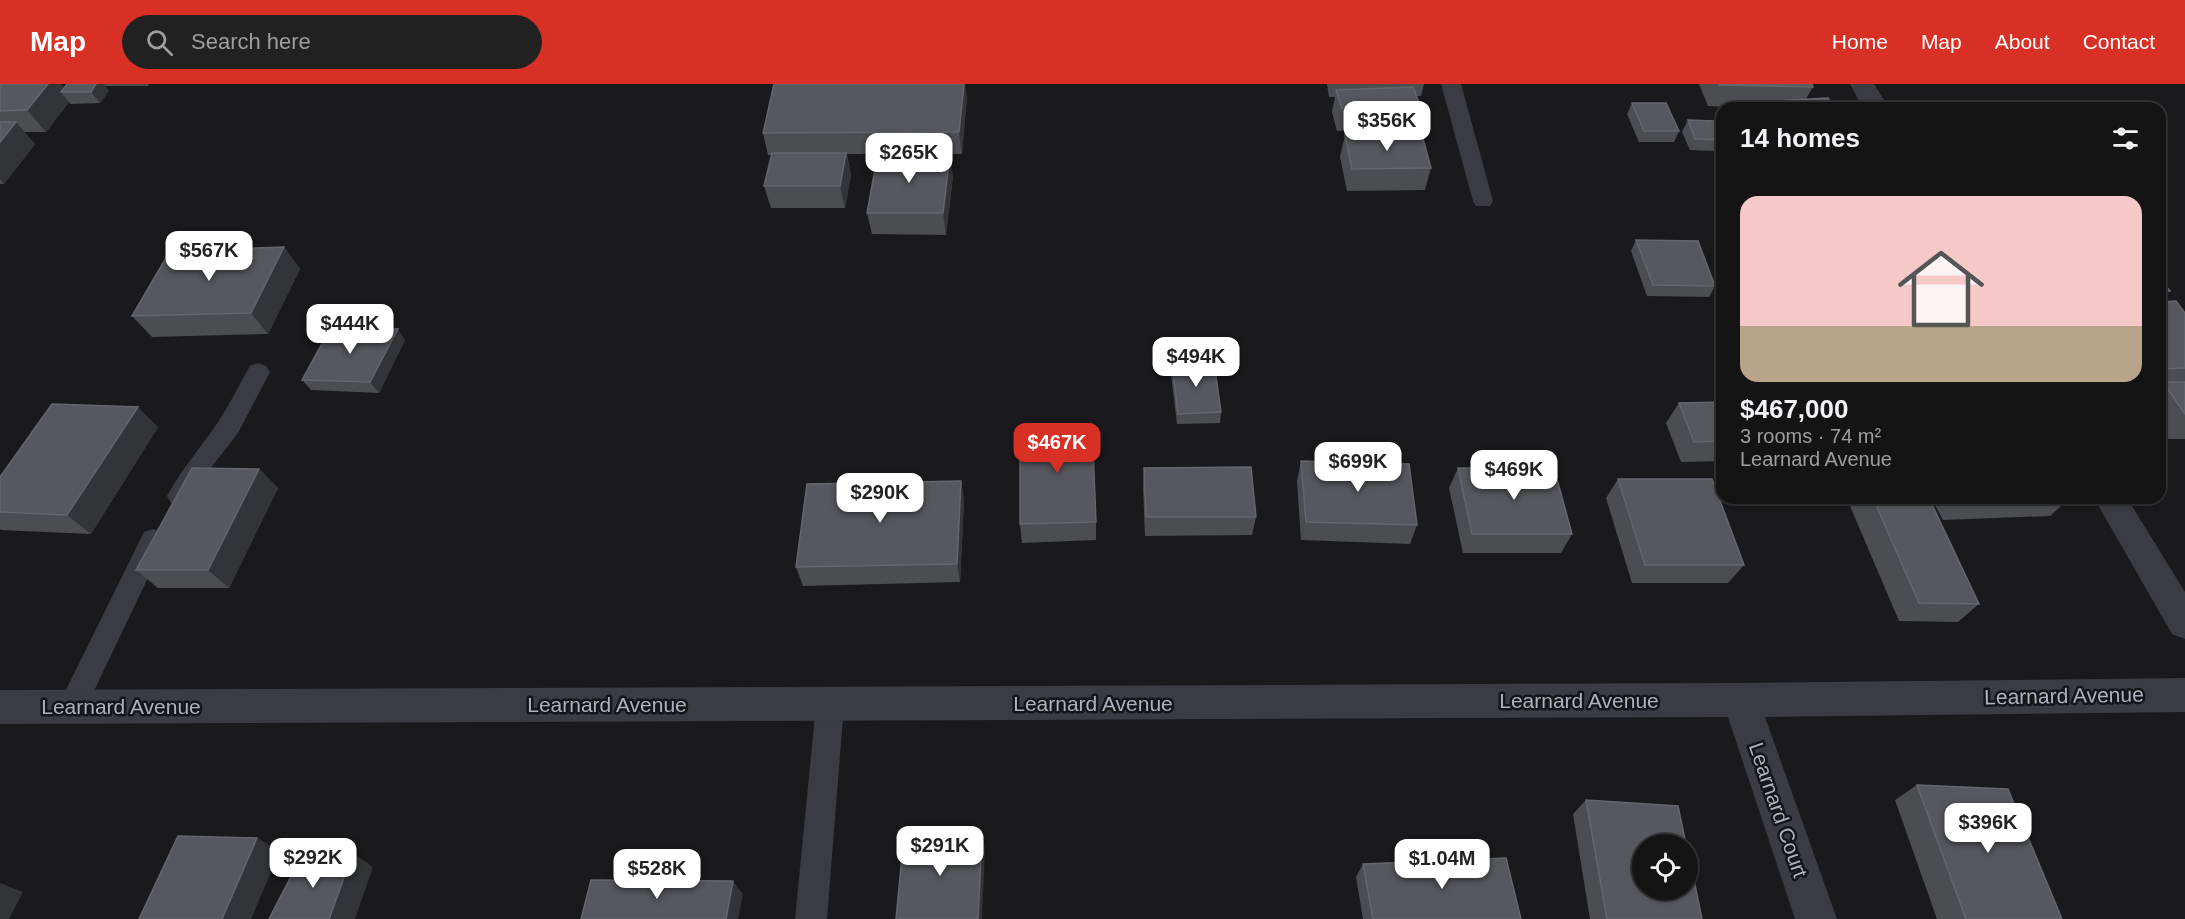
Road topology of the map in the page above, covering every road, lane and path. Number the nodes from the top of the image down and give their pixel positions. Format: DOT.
graph roads {
  1 [pos="1451,84"];
  2 [pos="1862,84"];
  3 [pos="1872,102"];
  4 [pos="1483,201"];
  5 [pos="258,372"];
  6 [pos="2114,504"];
  7 [pos="2185,623"];
  8 [pos="2185,695"];
  9 [pos="1741,700"];
  10 [pos="831,705"];
  11 [pos="0,707"];
  12 [pos="72,708"];
  13 [pos="811,919"];
  14 [pos="1816,919"];
  1 -- 4 [label="lane"];
  2 -- 3 [label="street"];
  5 -- 12 [label="lane"];
  6 -- 7 [label="street"];
  8 -- 9 [label="street, Learnard Avenue"];
  9 -- 10 [label="street, Learnard Avenue"];
  9 -- 14 [label="street, Learnard Court"];
  10 -- 12 [label="street, Learnard Avenue"];
  10 -- 13 [label="lane"];
  11 -- 12 [label="street, Learnard Avenue"];
}
